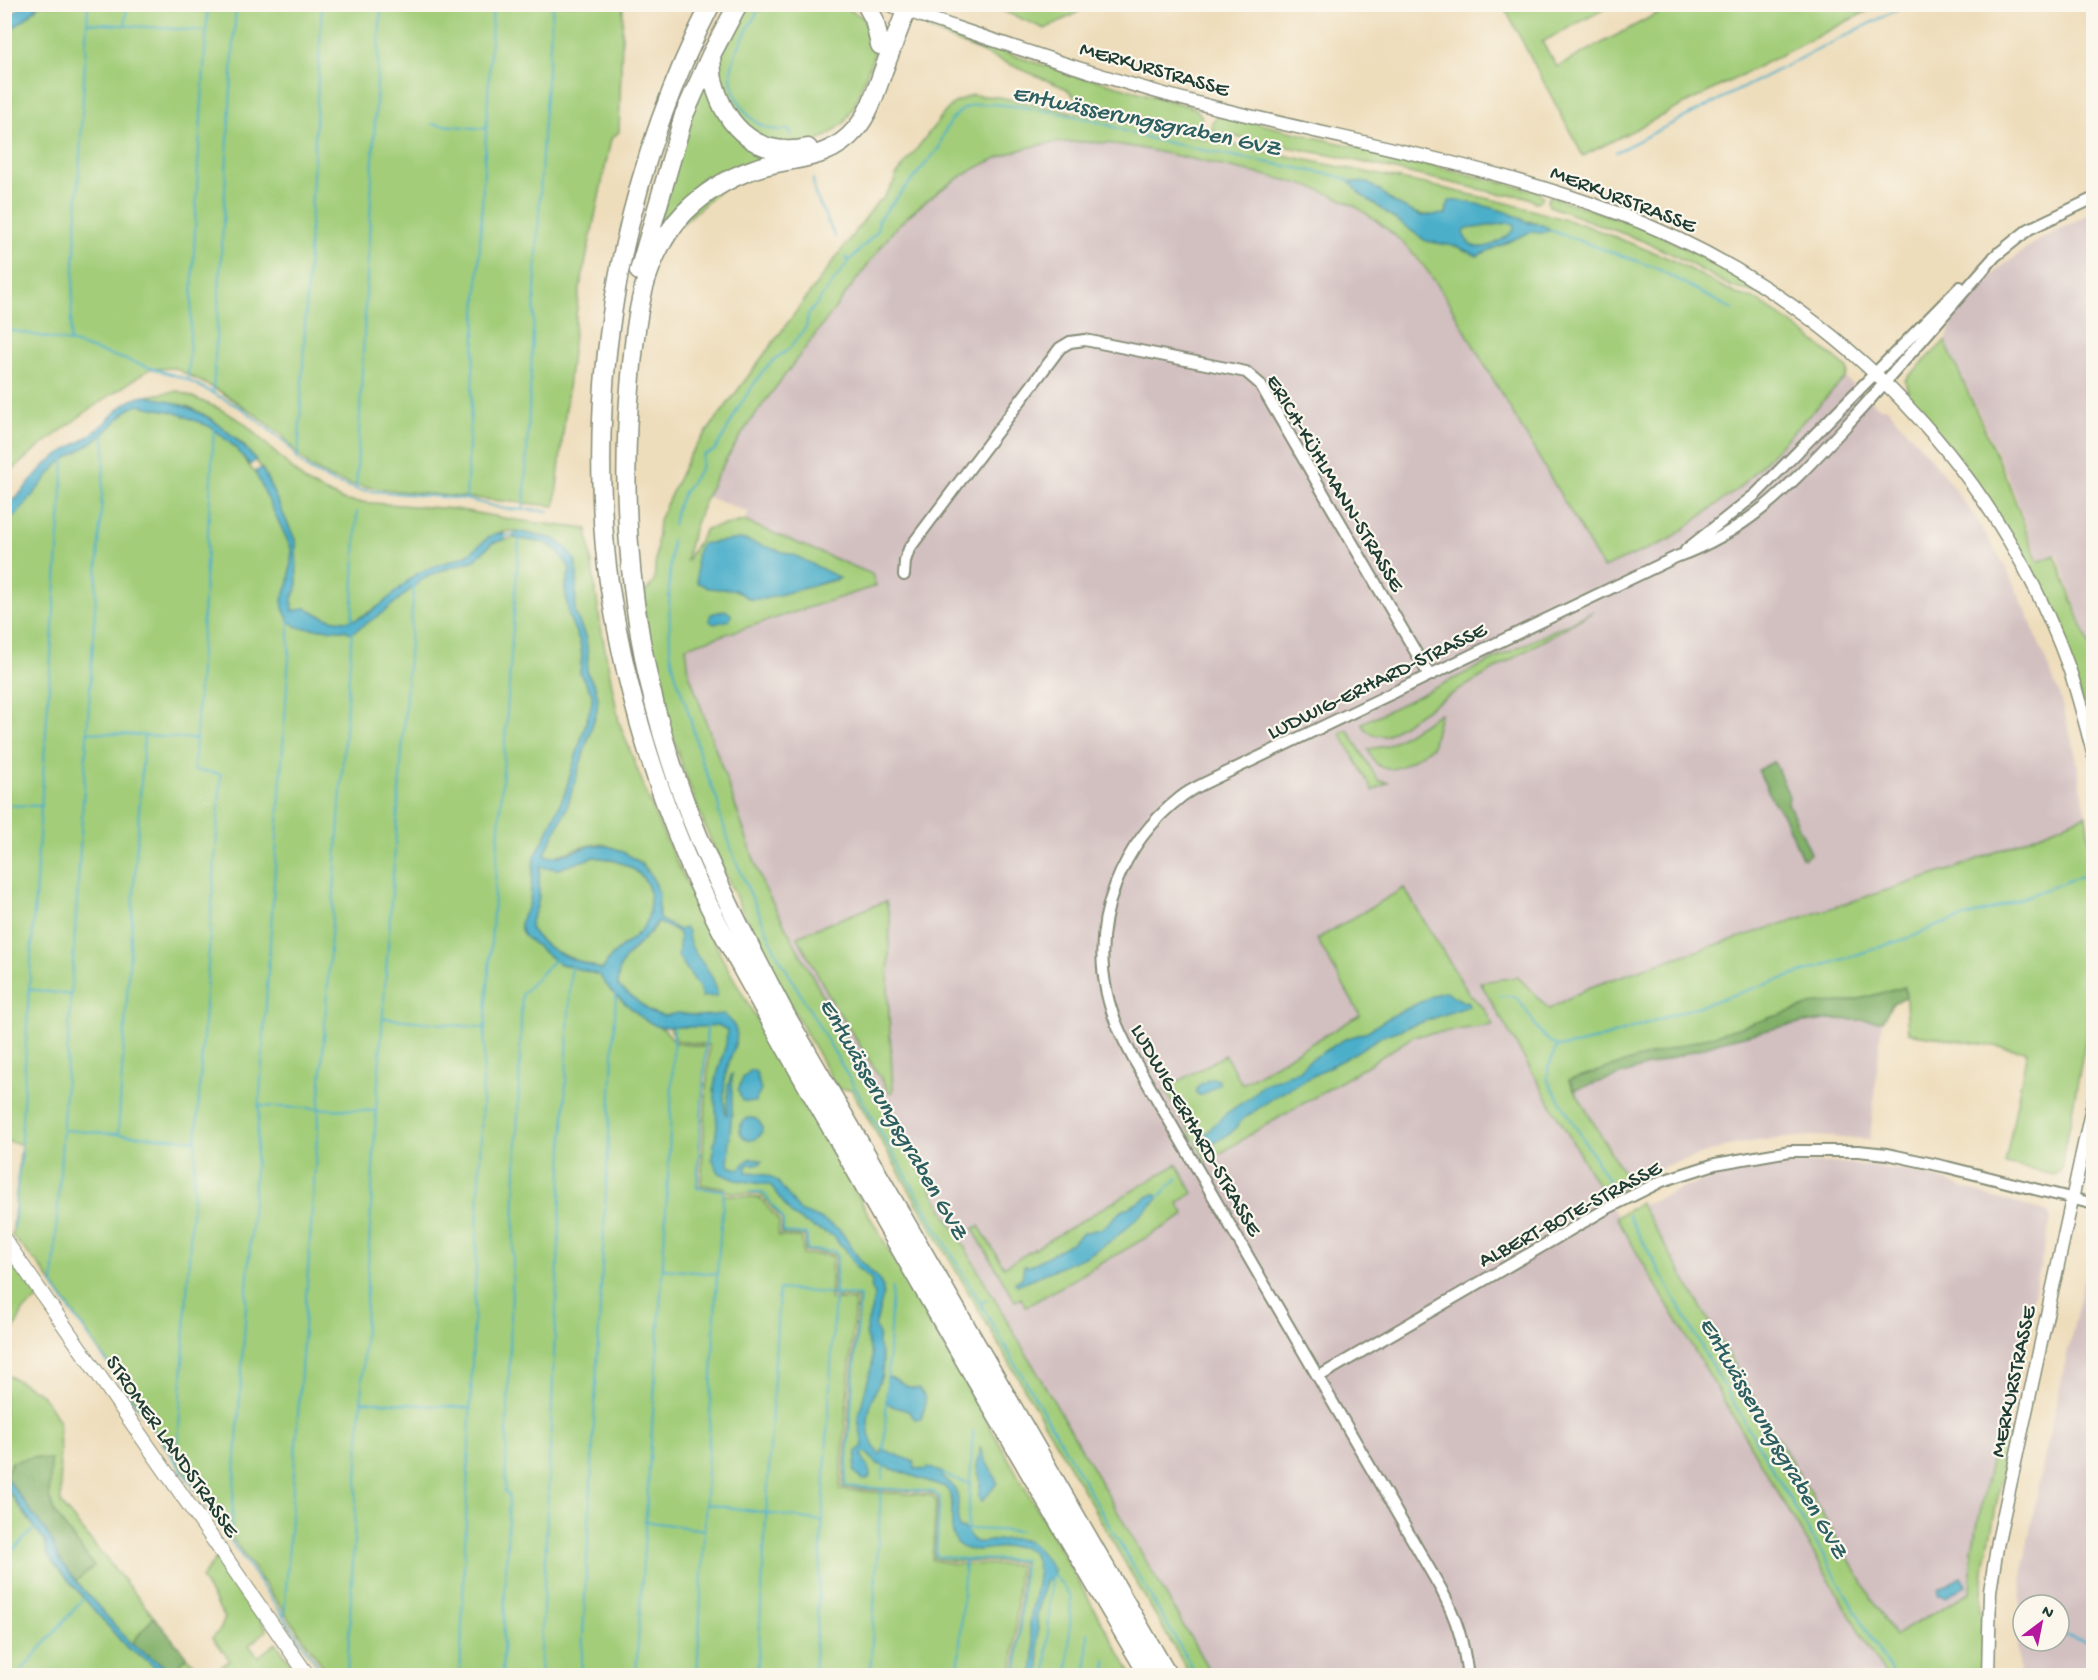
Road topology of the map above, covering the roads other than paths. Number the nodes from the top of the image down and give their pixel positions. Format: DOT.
graph roads {
  1 [pos="711,4"];
  2 [pos="738,4"];
  3 [pos="866,4"];
  4 [pos="896,8"];
  5 [pos="880,45"];
  6 [pos="711,55"];
  7 [pos="2094,198"];
  8 [pos="1998,253"];
  9 [pos="641,297"];
  10 [pos="1875,373"];
  11 [pos="1886,383"];
  12 [pos="1676,557"];
  13 [pos="904,575"];
  14 [pos="1429,675"];
  15 [pos="2094,756"];
  16 [pos="2094,1098"];
  17 [pos="2072,1198"];
  18 [pos="2094,1204"];
  19 [pos="4,1239"];
  20 [pos="1318,1377"];
  21 [pos="308,1676"];
  22 [pos="1149,1676"];
  23 [pos="1168,1676"];
  24 [pos="1468,1676"];
  25 [pos="1988,1676"];
  1 -- 22 [label="highway"];
  2 -- 6 [label="highway"];
  3 -- 5 [label="highway"];
  4 -- 5 [label="highway"];
  4 -- 9 [label="highway"];
  4 -- 10 [label="street, MERKURSTRASSE"];
  5 -- 6 [label="highway"];
  6 -- 9 [label="highway"];
  7 -- 8 [label="street"];
  8 -- 10 [label="street, LUDWIG-ERHARD-STRASSE"];
  8 -- 11 [label="street, LUDWIG-ERHARD-STRASSE"];
  9 -- 23 [label="highway"];
  10 -- 11 [label="street, MERKURSTRASSE"];
  10 -- 12 [label="street, LUDWIG-ERHARD-STRASSE"];
  11 -- 12 [label="street, LUDWIG-ERHARD-STRASSE"];
  11 -- 15 [label="street, MERKURSTRASSE"];
  12 -- 14 [label="street, LUDWIG-ERHARD-STRASSE"];
  13 -- 14 [label="street, ERICH-KÜHLMANN-STRASSE"];
  14 -- 20 [label="street, LUDWIG-ERHARD-STRASSE"];
  16 -- 17 [label="street, MERKURSTRASSE"];
  17 -- 18 [label="street, ALBERT-BOTE-STRASSE"];
  17 -- 20 [label="street, ALBERT-BOTE-STRASSE"];
  17 -- 25 [label="street, MERKURSTRASSE"];
  19 -- 21 [label="main road, STROMER LANDSTRASSE"];
  20 -- 24 [label="street, LUDWIG-ERHARD-STRASSE"];
}
